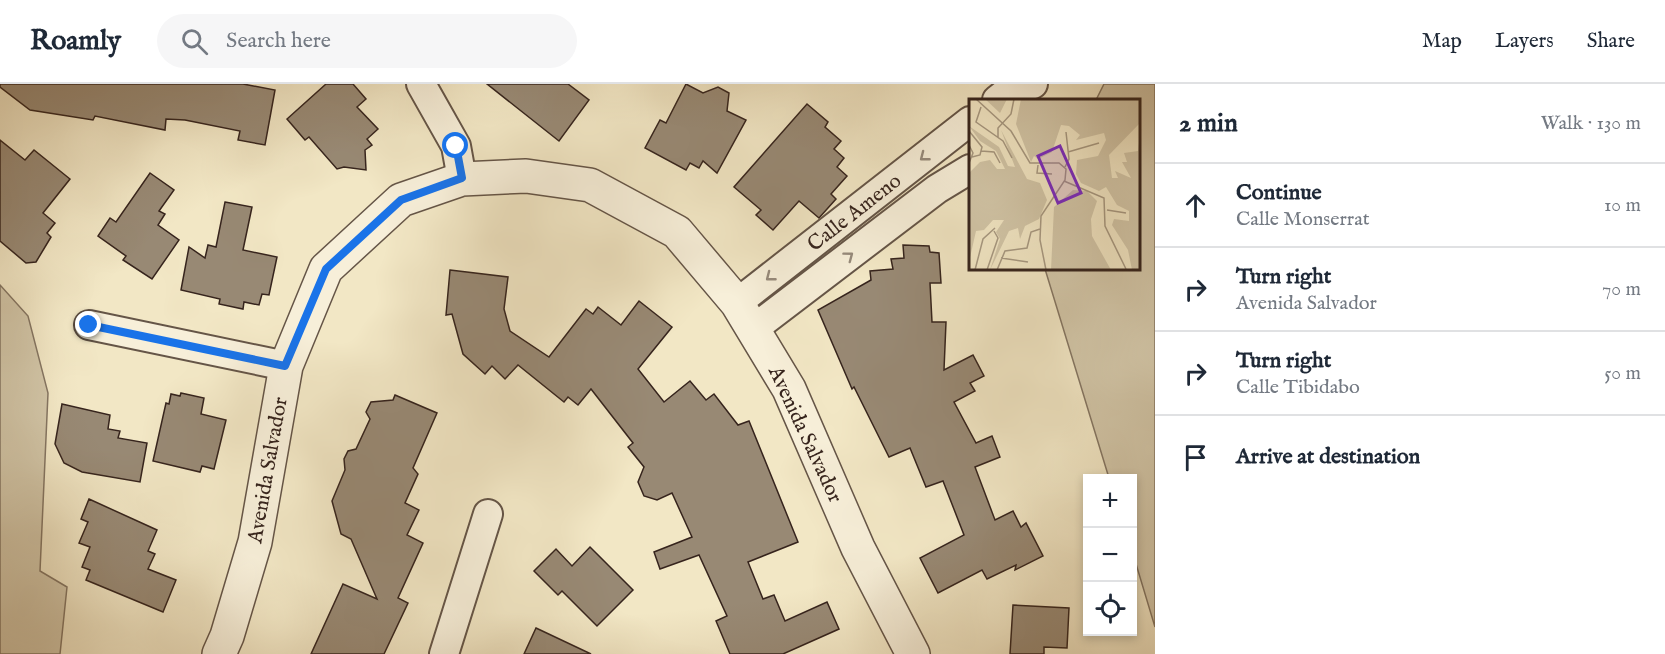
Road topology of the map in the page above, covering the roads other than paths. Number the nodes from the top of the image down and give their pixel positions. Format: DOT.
graph roads {
  1 [pos="421,84"];
  2 [pos="1033,84"];
  3 [pos="1045,84"];
  4 [pos="998,99"];
  5 [pos="1038,99"];
  6 [pos="969,123"];
  7 [pos="969,170"];
  8 [pos="462,178"];
  9 [pos="745,316"];
  10 [pos="89,325"];
  11 [pos="285,366"];
  12 [pos="488,514"];
  13 [pos="219,654"];
  14 [pos="444,654"];
  15 [pos="913,654"];
  1 -- 8 [label="street"];
  2 -- 4 [label="street"];
  3 -- 5 [label="street"];
  6 -- 9 [label="street, Calle Ameno, one-way"];
  9 -- 7 [label="street, Calle Ameno, one-way"];
  8 -- 9 [label="street, Avenida Salvador"];
  8 -- 11 [label="street, Avenida Salvador"];
  9 -- 15 [label="street, Avenida Salvador"];
  10 -- 11 [label="street"];
  11 -- 13 [label="street, Avenida Salvador"];
  12 -- 14 [label="street"];
}
